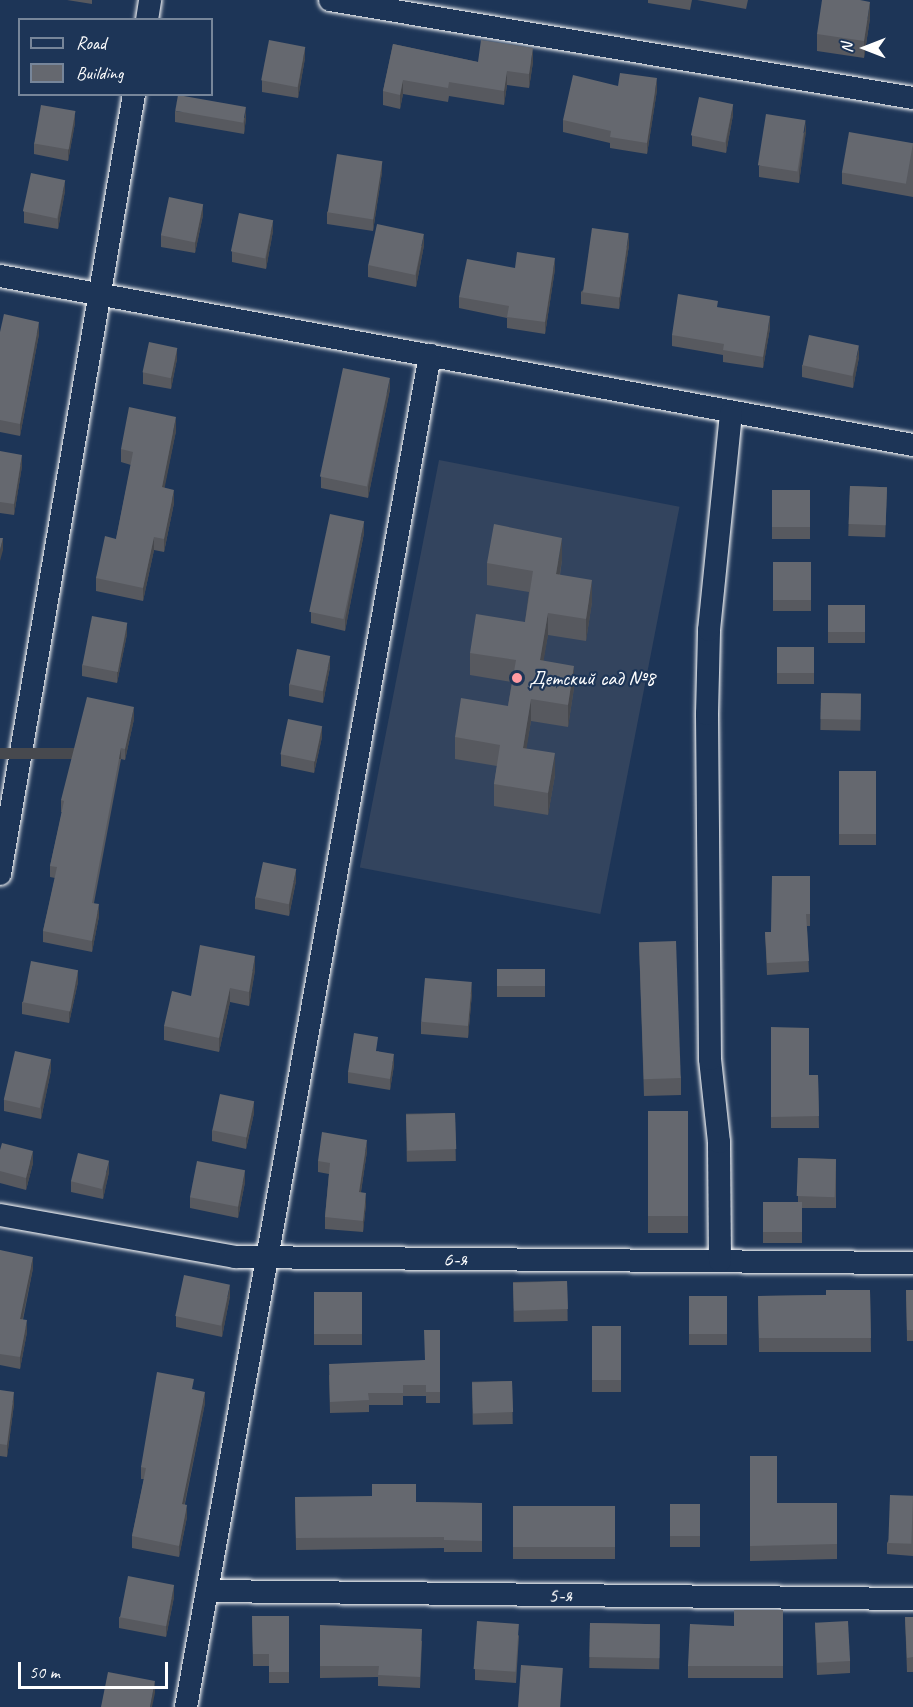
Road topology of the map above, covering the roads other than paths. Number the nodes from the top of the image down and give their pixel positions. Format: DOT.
graph roads {
  1 [pos="150,0"];
  2 [pos="330,0"];
  3 [pos="147,18"];
  4 [pos="134,96"];
  5 [pos="913,98"];
  6 [pos="0,276"];
  7 [pos="100,294"];
  8 [pos="430,355"];
  9 [pos="731,413"];
  10 [pos="913,445"];
  11 [pos="0,874"];
  12 [pos="0,1215"];
  13 [pos="266,1257"];
  14 [pos="720,1261"];
  15 [pos="913,1263"];
  16 [pos="207,1591"];
  17 [pos="913,1599"];
  18 [pos="186,1707"];
  1 -- 3 [label="street"];
  2 -- 5 [label="street"];
  4 -- 7 [label="street"];
  6 -- 7 [label="street"];
  7 -- 8 [label="street"];
  7 -- 11 [label="street"];
  8 -- 9 [label="street"];
  8 -- 13 [label="street"];
  9 -- 10 [label="street"];
  9 -- 14 [label="street"];
  12 -- 13 [label="street, 6-я"];
  13 -- 14 [label="street, 6-я"];
  13 -- 16 [label="street"];
  14 -- 15 [label="street, 6-я"];
  16 -- 17 [label="street, 5-я"];
  16 -- 18 [label="street"];
}
